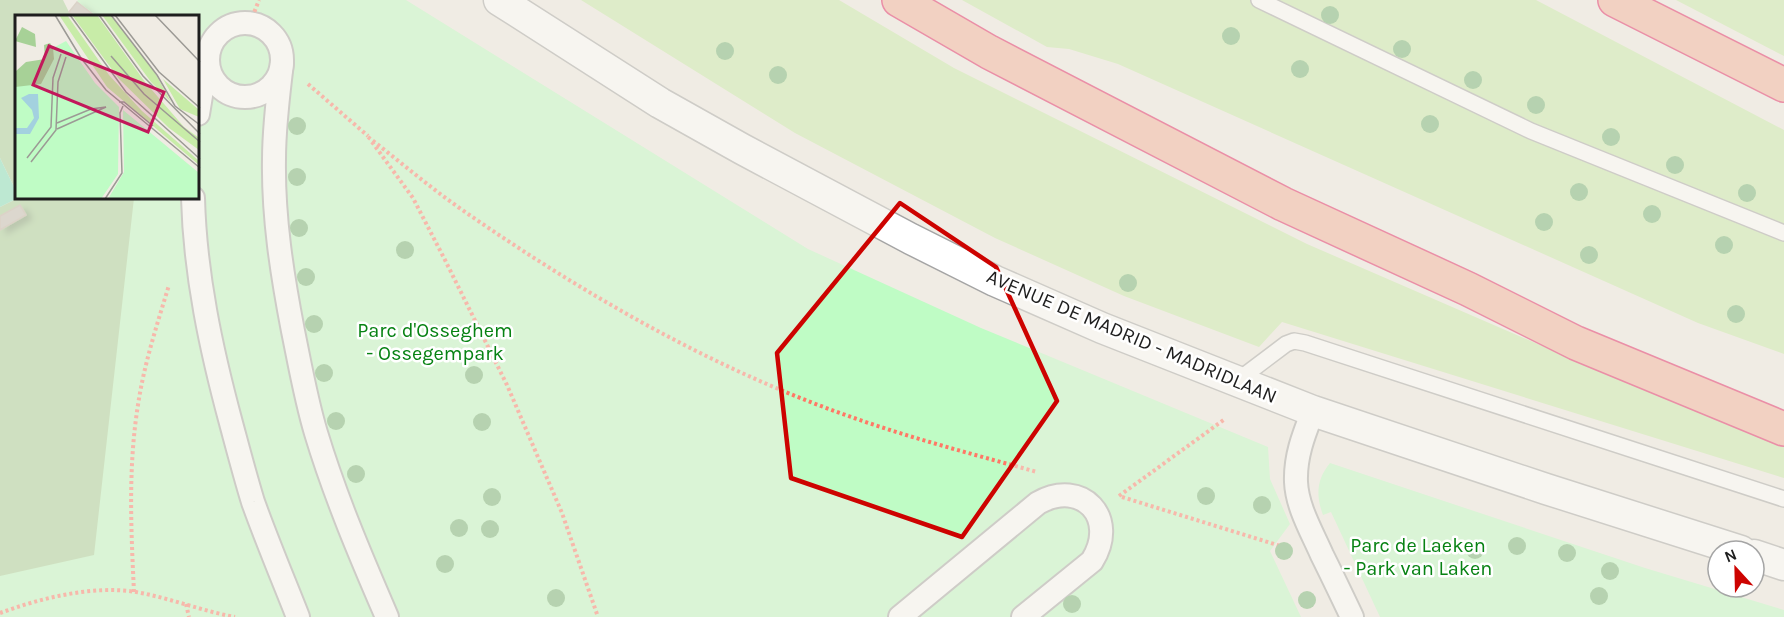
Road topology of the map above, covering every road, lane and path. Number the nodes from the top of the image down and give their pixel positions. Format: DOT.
graph roads {
  1 [pos="259,0"];
  2 [pos="499,0"];
  3 [pos="899,0"];
  4 [pos="1259,0"];
  5 [pos="1615,0"];
  6 [pos="250,23"];
  7 [pos="209,52"];
  8 [pos="282,63"];
  9 [pos="1784,85"];
  10 [pos="200,99"];
  11 [pos="368,136"];
  12 [pos="194,200"];
  13 [pos="1784,233"];
  14 [pos="171,279"];
  15 [pos="1468,290"];
  16 [pos="1238,381"];
  17 [pos="1784,407"];
  18 [pos="1313,411"];
  19 [pos="1225,419"];
  20 [pos="1784,429"];
  21 [pos="1045,474"];
  22 [pos="1118,496"];
  23 [pos="1784,499"];
  24 [pos="1096,512"];
  25 [pos="1706,540"];
  26 [pos="1766,559"];
  27 [pos="1325,560"];
  28 [pos="1784,565"];
  29 [pos="134,592"];
  30 [pos="186,603"];
  31 [pos="0,613"];
  32 [pos="189,617"];
  33 [pos="236,617"];
  34 [pos="298,617"];
  35 [pos="387,617"];
  36 [pos="598,617"];
  37 [pos="900,617"];
  38 [pos="1023,617"];
  39 [pos="1352,617"];
  1 -- 6 [label="path"];
  2 -- 16 [label="street, AVENUE DE MADRID - MADRIDLAAN"];
  3 -- 15 [label="highway"];
  4 -- 13 [label="lane"];
  5 -- 9 [label="highway"];
  6 -- 7 [label="street"];
  6 -- 8 [label="street"];
  7 -- 8 [label="street"];
  7 -- 10 [label="street"];
  8 -- 11 [label="path"];
  8 -- 35 [label="street"];
  11 -- 21 [label="path"];
  11 -- 36 [label="path"];
  12 -- 34 [label="street"];
  14 -- 29 [label="path"];
  15 -- 17 [label="highway"];
  15 -- 20 [label="highway"];
  16 -- 18 [label="street, AVENUE DE MADRID - MADRIDLAAN"];
  16 -- 23 [label="lane"];
  18 -- 25 [label="street, AVENUE DE MADRID - MADRIDLAAN"];
  18 -- 27 [label="street"];
  19 -- 22 [label="path"];
  22 -- 24 [label="path"];
  22 -- 27 [label="path"];
  24 -- 37 [label="street"];
  24 -- 38 [label="street"];
  26 -- 28 [label="street"];
  27 -- 39 [label="street"];
  29 -- 30 [label="path"];
  29 -- 31 [label="path"];
  30 -- 32 [label="path"];
  30 -- 33 [label="path"];
}
